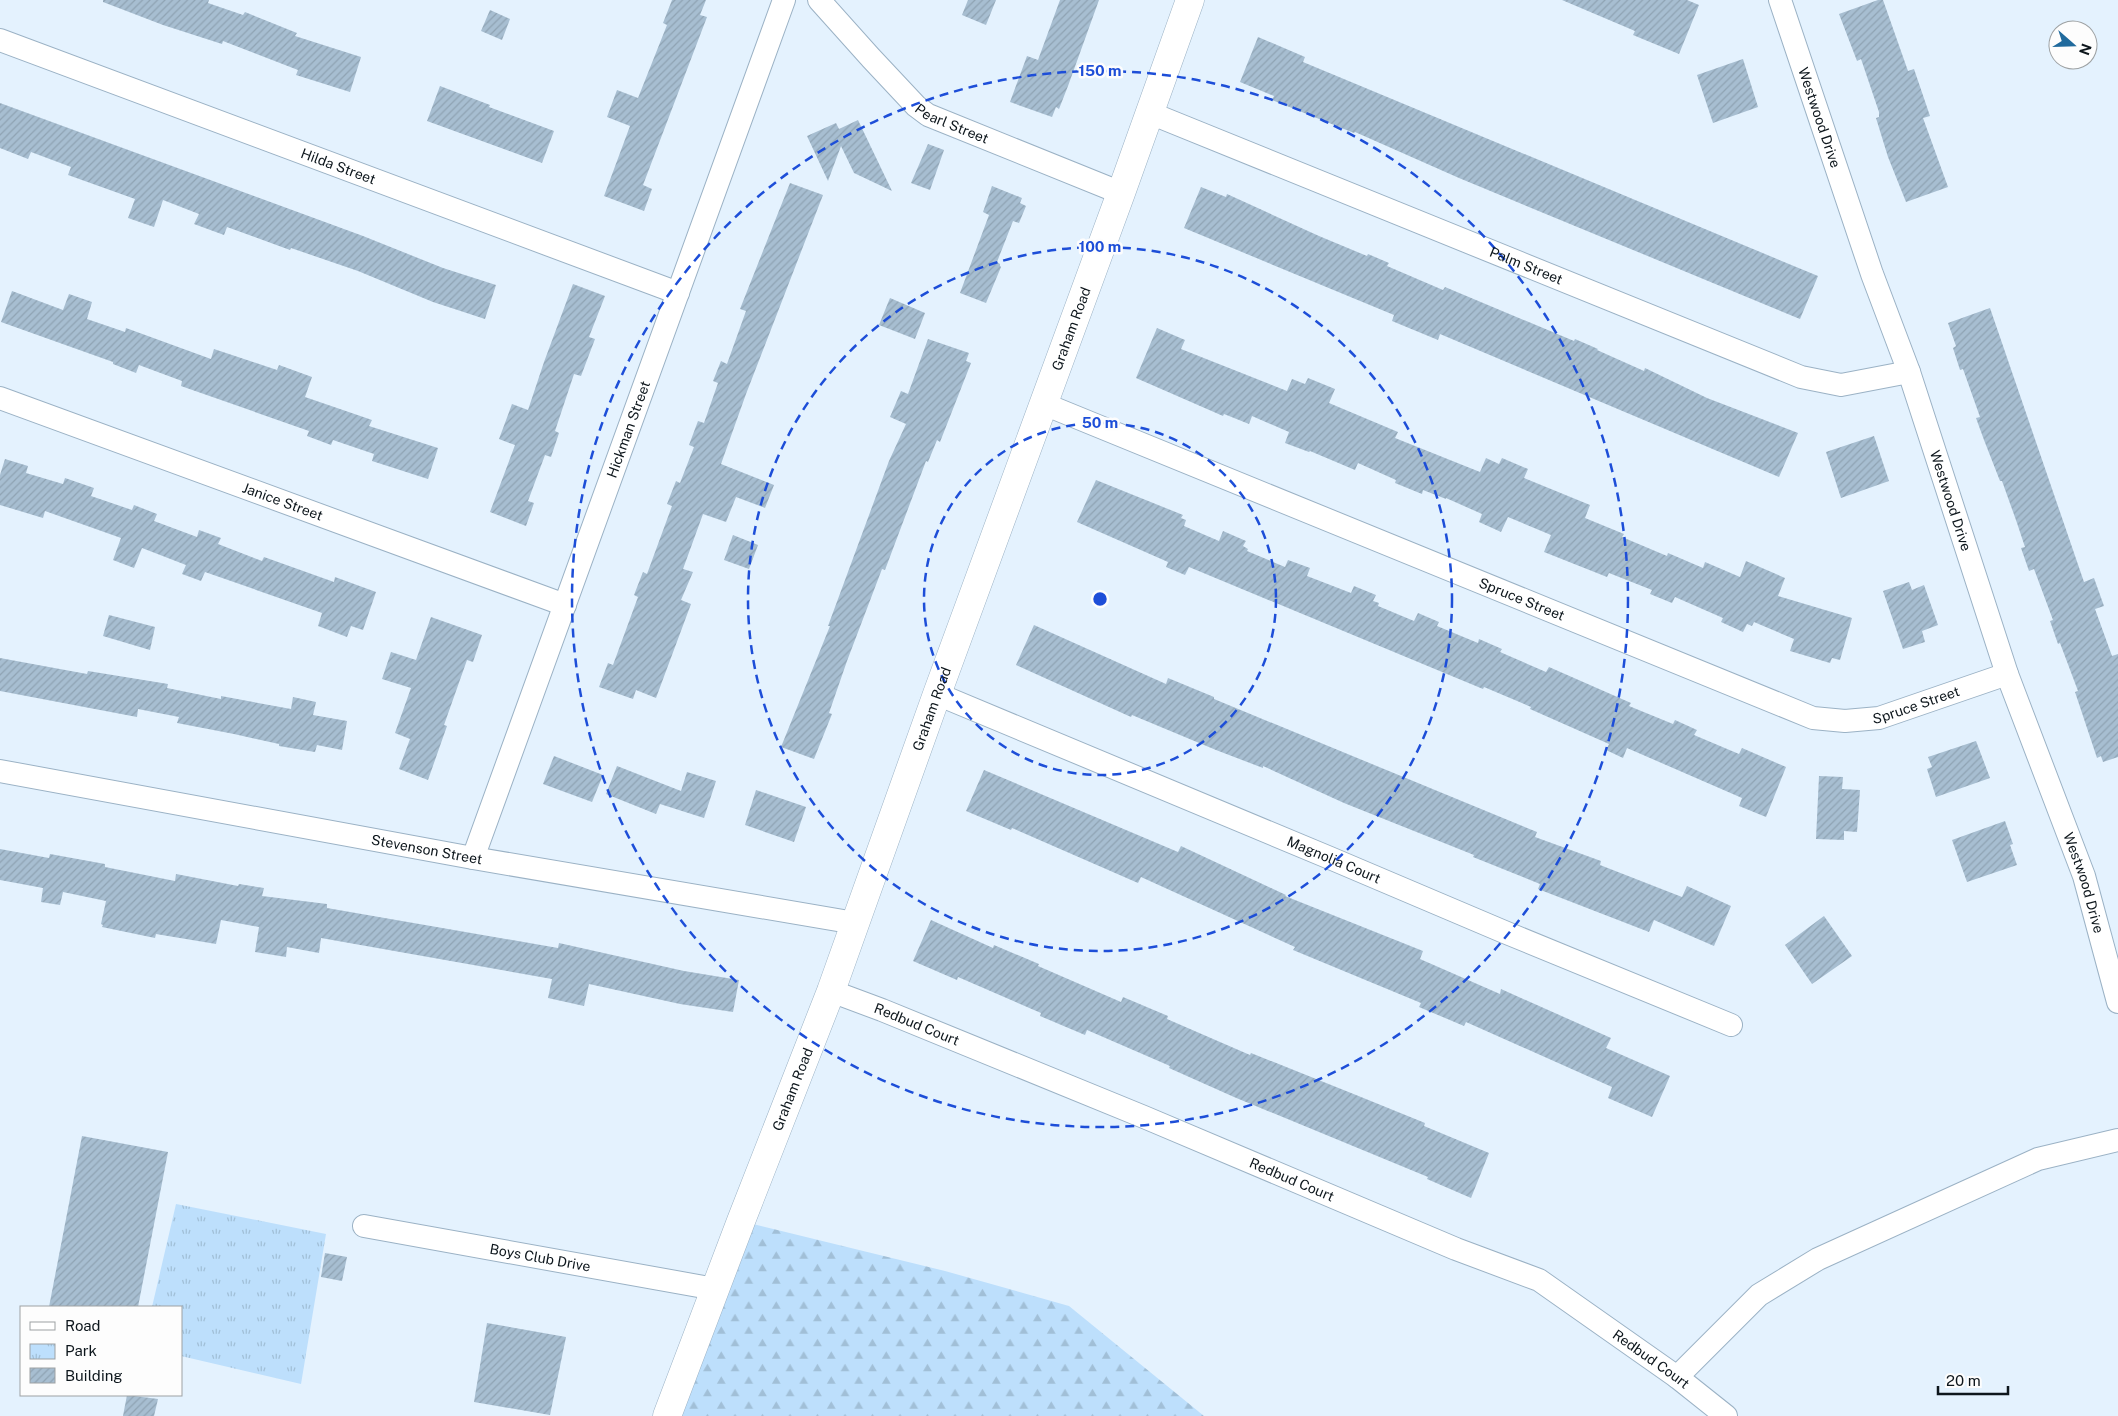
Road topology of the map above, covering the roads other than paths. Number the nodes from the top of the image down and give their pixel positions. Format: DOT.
graph roads {
  1 [pos="784,0"];
  2 [pos="820,0"];
  3 [pos="1190,0"];
  4 [pos="1780,0"];
  5 [pos="0,40"];
  6 [pos="1150,113"];
  7 [pos="1121,193"];
  8 [pos="678,293"];
  9 [pos="1909,372"];
  10 [pos="0,398"];
  11 [pos="1044,404"];
  12 [pos="565,605"];
  13 [pos="2007,674"];
  14 [pos="936,694"];
  15 [pos="0,771"];
  16 [pos="473,858"];
  17 [pos="855,923"];
  18 [pos="831,991"];
  19 [pos="2118,1002"];
  20 [pos="1731,1025"];
  21 [pos="2118,1140"];
  22 [pos="364,1226"];
  23 [pos="715,1289"];
  24 [pos="1677,1376"];
  25 [pos="667,1416"];
  26 [pos="1726,1416"];
  1 -- 8 [label="street, Hickman Street"];
  2 -- 7 [label="street, Pearl Street"];
  3 -- 6 [label="main road, Graham Road"];
  4 -- 9 [label="street, Westwood Drive"];
  5 -- 8 [label="street, Hilda Street"];
  6 -- 7 [label="main road, Graham Road"];
  6 -- 9 [label="street, Palm Street"];
  7 -- 11 [label="main road, Graham Road"];
  8 -- 12 [label="street, Hickman Street"];
  9 -- 13 [label="street, Westwood Drive"];
  10 -- 12 [label="street, Janice Street"];
  11 -- 13 [label="street, Spruce Street"];
  11 -- 14 [label="main road, Graham Road"];
  12 -- 16 [label="street, Hickman Street"];
  13 -- 19 [label="street, Westwood Drive"];
  14 -- 17 [label="main road, Graham Road"];
  14 -- 20 [label="street, Magnolia Court"];
  15 -- 16 [label="street, Stevenson Street"];
  16 -- 17 [label="street, Stevenson Street"];
  17 -- 18 [label="main road, Graham Road"];
  18 -- 23 [label="main road, Graham Road"];
  18 -- 24 [label="street, Redbud Court"];
  21 -- 24 [label="street"];
  22 -- 23 [label="street, Boys Club Drive"];
  23 -- 25 [label="main road, Graham Road"];
  24 -- 26 [label="street, Redbud Court"];
}
